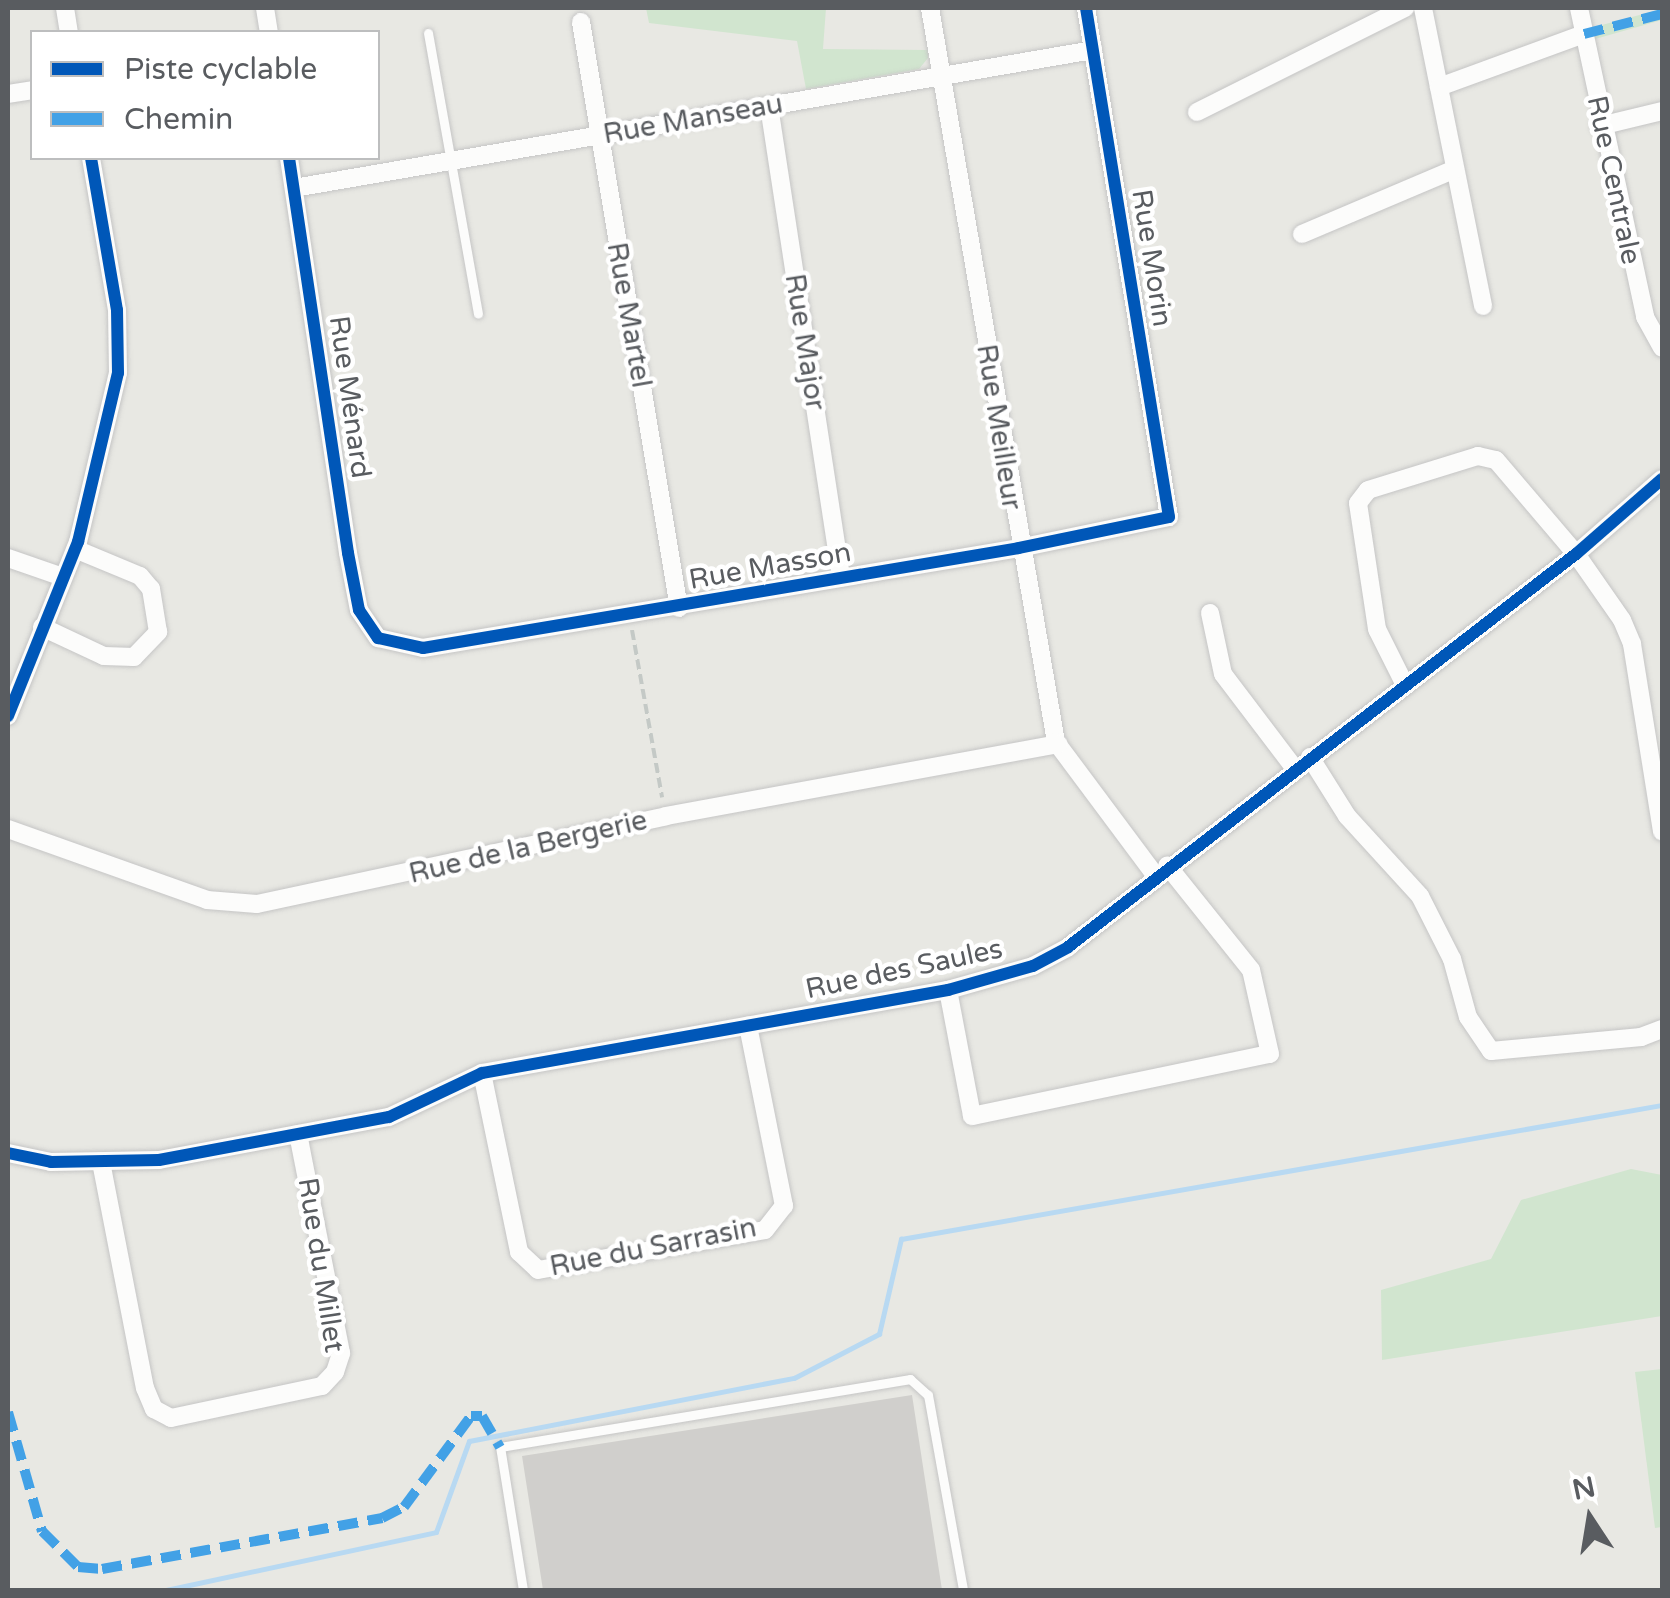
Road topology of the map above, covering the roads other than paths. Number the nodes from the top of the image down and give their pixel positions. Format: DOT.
graph roads {
  1 [pos="930,8"];
  2 [pos="1086,8"];
  3 [pos="1405,8"];
  4 [pos="1423,8"];
  5 [pos="1579,8"];
  6 [pos="581,22"];
  7 [pos="428,33"];
  8 [pos="1584,34"];
  9 [pos="1093,50"];
  10 [pos="941,76"];
  11 [pos="1439,87"];
  12 [pos="768,106"];
  13 [pos="1662,110"];
  14 [pos="1196,112"];
  15 [pos="1600,126"];
  16 [pos="598,136"];
  17 [pos="92,160"];
  18 [pos="289,160"];
  19 [pos="451,161"];
  20 [pos="1456,170"];
  21 [pos="294,188"];
  22 [pos="1302,234"];
  23 [pos="1483,306"];
  24 [pos="478,314"];
  25 [pos="1662,348"];
  26 [pos="1662,479"];
  27 [pos="1169,517"];
  28 [pos="1019,548"];
  29 [pos="75,549"];
  30 [pos="1576,554"];
  31 [pos="8,558"];
  32 [pos="63,576"];
  33 [pos="841,578"];
  34 [pos="679,608"];
  35 [pos="1210,613"];
  36 [pos="42,628"];
  37 [pos="378,638"];
  38 [pos="1404,683"];
  39 [pos="8,716"];
  40 [pos="1058,744"];
  41 [pos="1300,765"];
  42 [pos="8,829"];
  43 [pos="1662,832"];
  44 [pos="1161,870"];
  45 [pos="948,990"];
  46 [pos="748,1026"];
  47 [pos="1662,1029"];
  48 [pos="482,1073"];
  49 [pos="298,1134"];
  50 [pos="8,1154"];
  51 [pos="101,1162"];
  52 [pos="523,1590"];
  53 [pos="964,1590"];
  1 -- 10 [label="street, Rue Meilleur"];
  2 -- 9 [label="street, Rue Morin"];
  3 -- 14 [label="street"];
  4 -- 11 [label="street"];
  5 -- 8 [label="street, Rue Centrale"];
  6 -- 16 [label="street, Rue Martel"];
  7 -- 19 [label="lane"];
  8 -- 11 [label="street"];
  8 -- 15 [label="street, Rue Centrale"];
  9 -- 10 [label="street, Rue Manseau"];
  9 -- 27 [label="street, Rue Morin"];
  10 -- 12 [label="street, Rue Manseau"];
  10 -- 28 [label="street, Rue Meilleur"];
  11 -- 20 [label="street"];
  12 -- 16 [label="street, Rue Manseau"];
  12 -- 33 [label="street, Rue Major"];
  13 -- 15 [label="street"];
  15 -- 25 [label="street, Rue Centrale"];
  16 -- 19 [label="street, Rue Manseau"];
  16 -- 34 [label="street, Rue Martel"];
  17 -- 29 [label="street"];
  18 -- 21 [label="street, Rue Ménard"];
  19 -- 21 [label="street, Rue Manseau"];
  19 -- 24 [label="lane"];
  20 -- 22 [label="street"];
  20 -- 23 [label="street"];
  21 -- 37 [label="street, Rue Ménard"];
  26 -- 30 [label="street, Rue des Saules"];
  27 -- 28 [label="street, Rue Masson"];
  28 -- 33 [label="street, Rue Masson"];
  28 -- 40 [label="street, Rue Meilleur"];
  29 -- 32 [label="street"];
  29 -- 36 [label="street"];
  30 -- 38 [label="street, Rue des Saules"];
  30 -- 38 [label="street"];
  30 -- 43 [label="street"];
  31 -- 32 [label="street"];
  32 -- 36 [label="street"];
  33 -- 34 [label="street, Rue Masson"];
  34 -- 37 [label="street, Rue Masson"];
  35 -- 41 [label="street"];
  36 -- 39 [label="street"];
  38 -- 41 [label="street, Rue des Saules"];
  40 -- 42 [label="street, Rue de la Bergerie"];
  40 -- 44 [label="street, Rue Meilleur"];
  41 -- 44 [label="street, Rue des Saules"];
  41 -- 47 [label="street"];
  44 -- 45 [label="street, Rue des Saules"];
  44 -- 45 [label="street, Rue Meilleur"];
  45 -- 46 [label="street, Rue des Saules"];
  46 -- 48 [label="street, Rue des Saules"];
  46 -- 48 [label="street, Rue du Sarrasin"];
  48 -- 49 [label="street, Rue des Saules"];
  49 -- 51 [label="street, Rue des Saules"];
  49 -- 51 [label="street, Rue du Millet"];
  50 -- 51 [label="street, Rue des Saules"];
  52 -- 53 [label="lane"];
}
